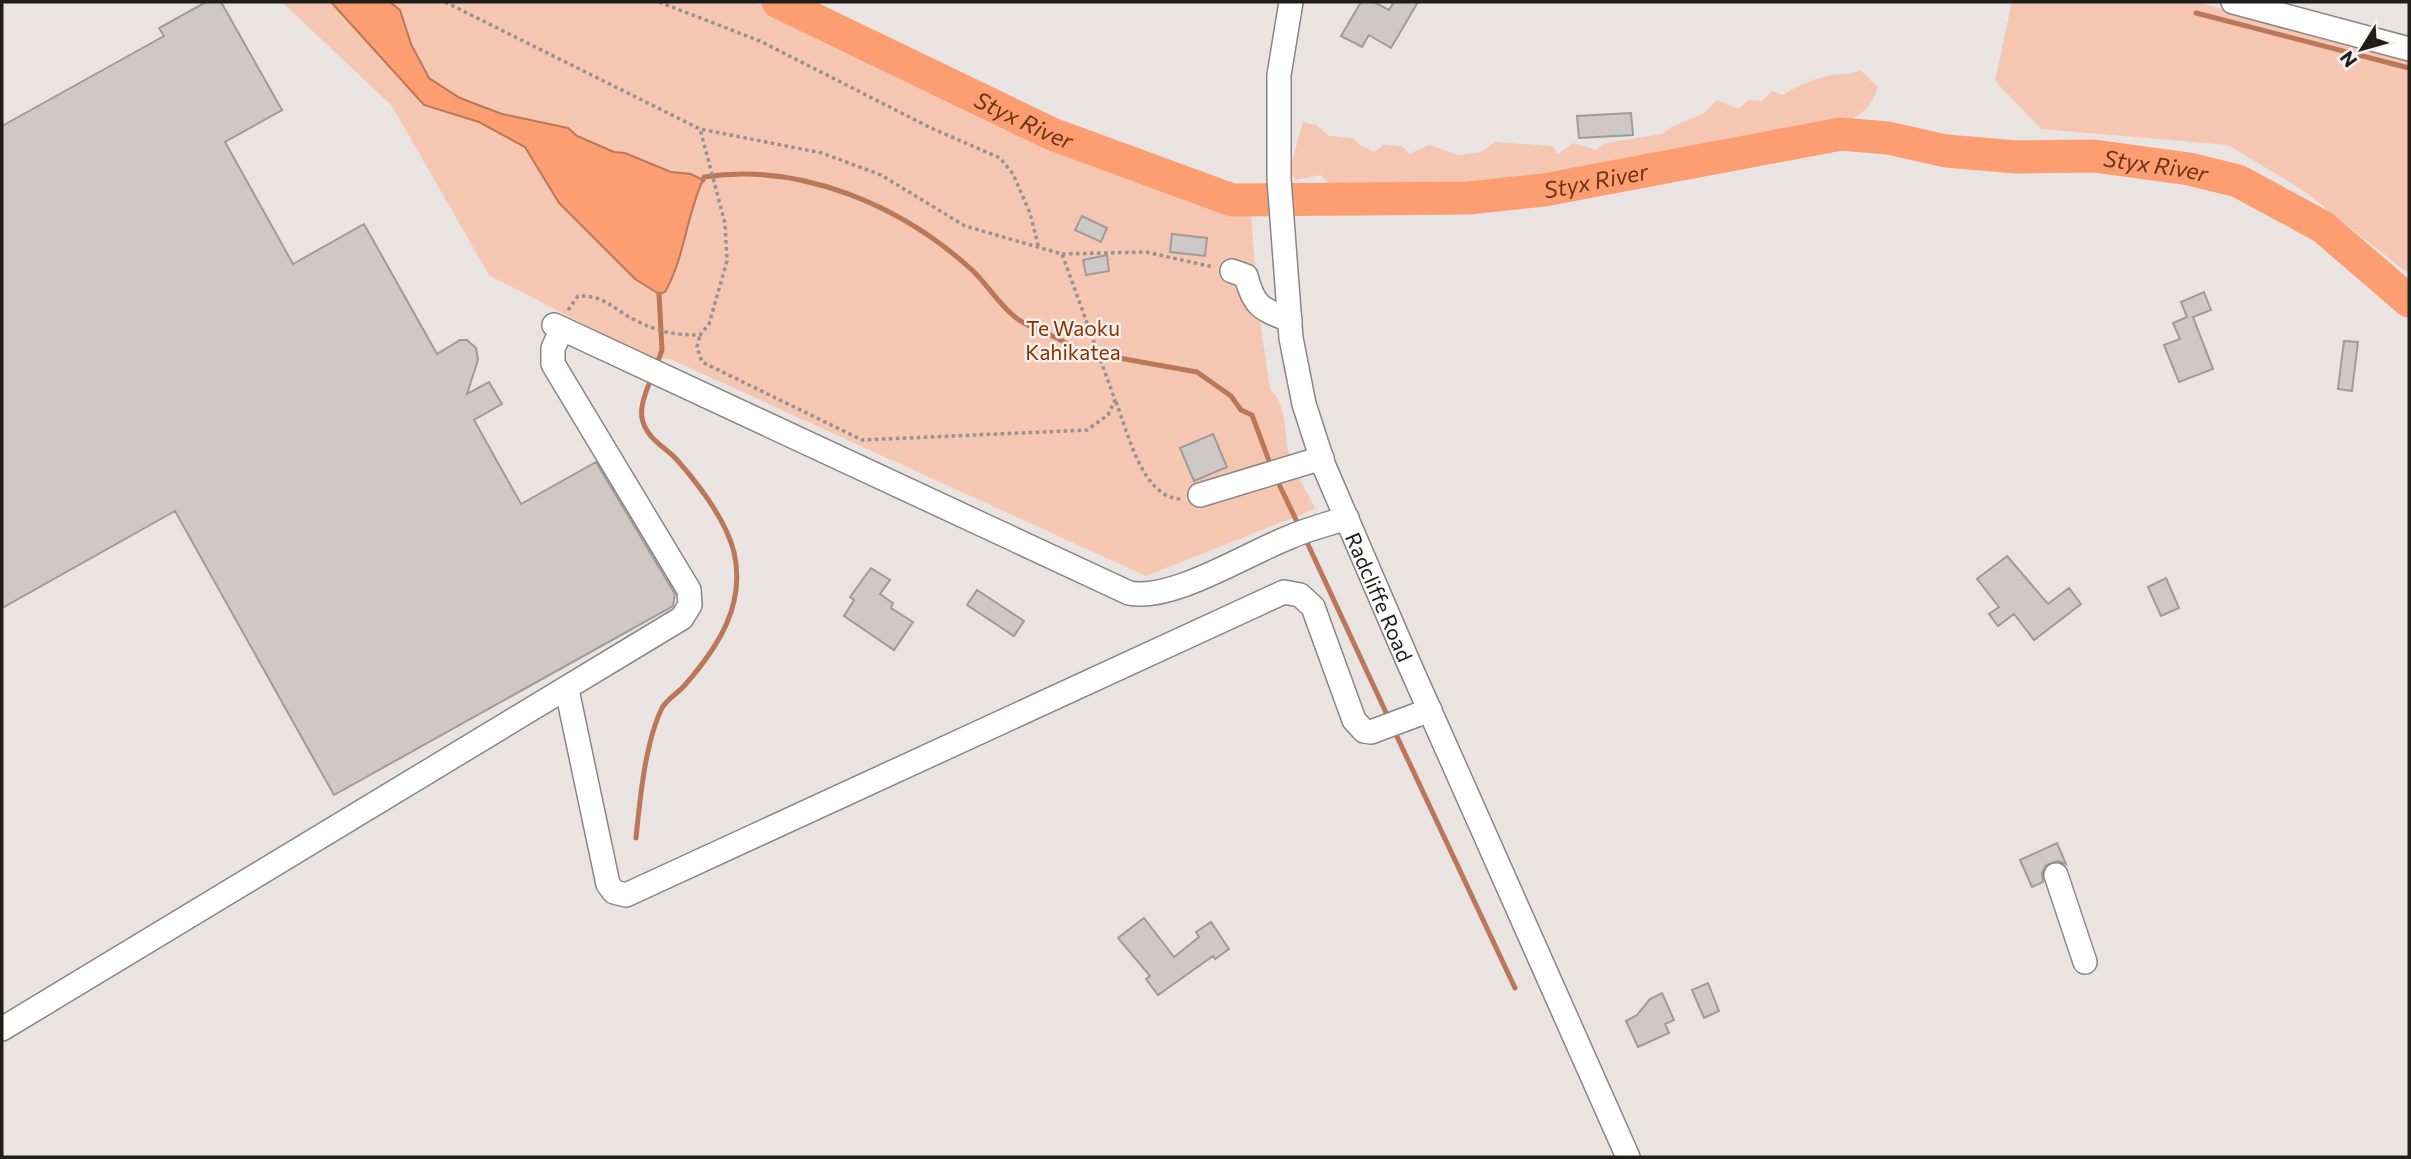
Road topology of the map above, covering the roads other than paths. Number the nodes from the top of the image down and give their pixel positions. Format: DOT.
graph roads {
  1 [pos="1291,2"];
  2 [pos="2233,2"];
  3 [pos="2409,49"];
  4 [pos="1232,271"];
  5 [pos="1290,320"];
  6 [pos="1322,458"];
  7 [pos="1200,495"];
  8 [pos="1347,518"];
  9 [pos="567,690"];
  10 [pos="1430,710"];
  11 [pos="2056,875"];
  12 [pos="2085,962"];
  13 [pos="2,1028"];
  14 [pos="1628,1157"];
  1 -- 5 [label="street, Radcliffe Road"];
  2 -- 3 [label="street"];
  4 -- 5 [label="street"];
  5 -- 6 [label="street, Radcliffe Road"];
  6 -- 7 [label="street"];
  6 -- 8 [label="street, Radcliffe Road"];
  8 -- 9 [label="street"];
  8 -- 10 [label="street, Radcliffe Road"];
  9 -- 10 [label="street"];
  9 -- 13 [label="street"];
  10 -- 14 [label="street, Radcliffe Road"];
  11 -- 12 [label="street"];
}
